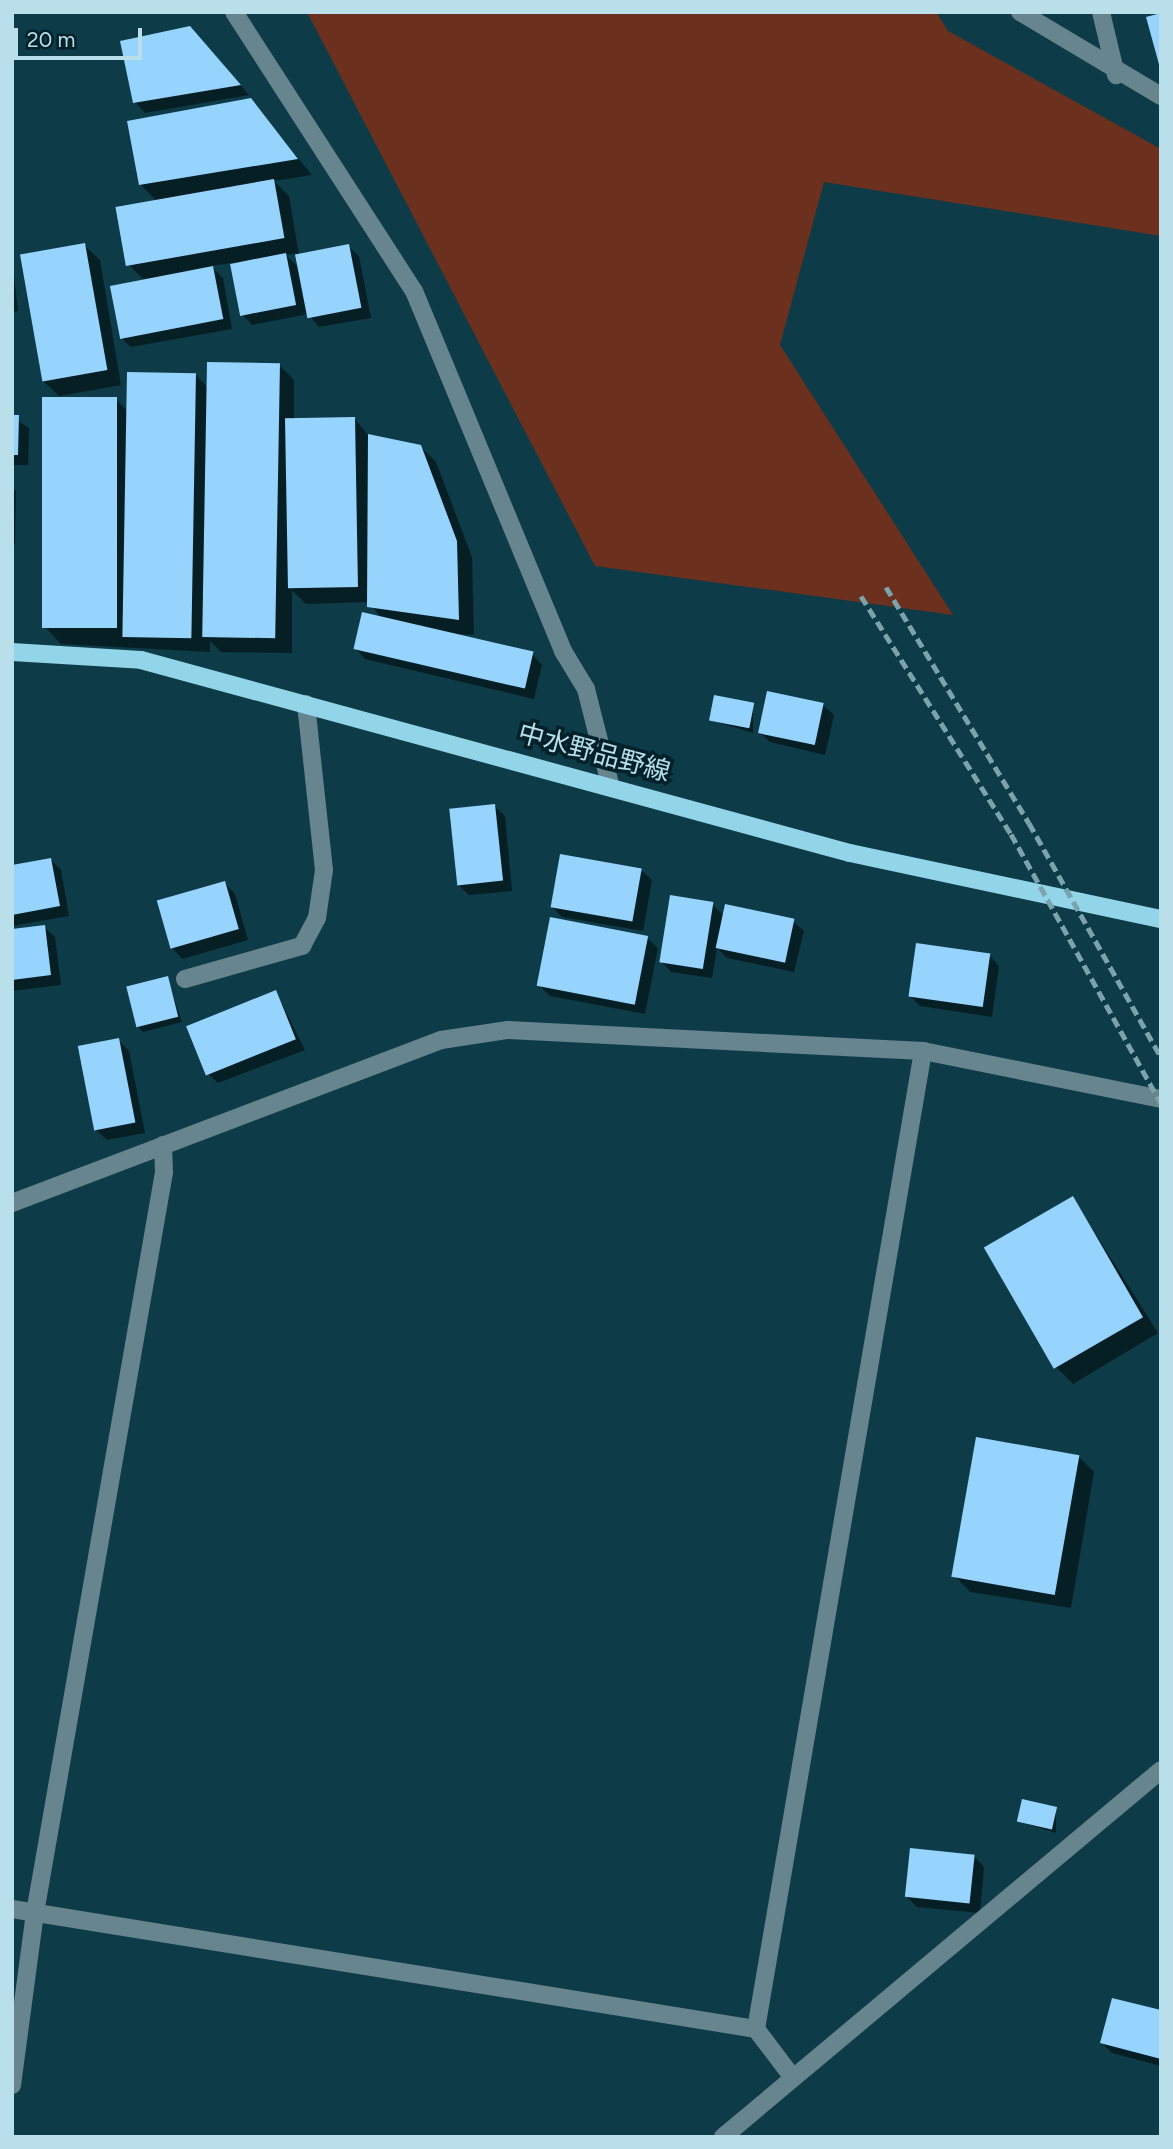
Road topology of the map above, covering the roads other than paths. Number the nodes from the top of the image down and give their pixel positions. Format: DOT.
graph roads {
  1 [pos="233,12"];
  2 [pos="1020,12"];
  3 [pos="1101,12"];
  4 [pos="1116,75"];
  5 [pos="1161,96"];
  6 [pos="12,652"];
  7 [pos="306,704"];
  8 [pos="610,784"];
  9 [pos="1161,919"];
  10 [pos="185,979"];
  11 [pos="923,1051"];
  12 [pos="1161,1099"];
  13 [pos="163,1145"];
  14 [pos="12,1203"];
  15 [pos="1161,1770"];
  16 [pos="12,1909"];
  17 [pos="35,1913"];
  18 [pos="756,2029"];
  19 [pos="793,2078"];
  20 [pos="12,2085"];
  21 [pos="723,2137"];
  1 -- 8 [label="street"];
  2 -- 4 [label="street"];
  3 -- 4 [label="street"];
  4 -- 5 [label="street"];
  6 -- 7 [label="main road, 中水野品野線"];
  7 -- 8 [label="main road, 中水野品野線"];
  7 -- 10 [label="street"];
  8 -- 9 [label="main road, 中水野品野線"];
  11 -- 12 [label="street"];
  11 -- 13 [label="street"];
  11 -- 18 [label="street"];
  13 -- 14 [label="street"];
  13 -- 17 [label="street"];
  15 -- 19 [label="street"];
  16 -- 17 [label="street"];
  17 -- 18 [label="street"];
  17 -- 20 [label="street"];
  18 -- 19 [label="street"];
  19 -- 21 [label="street"];
}
